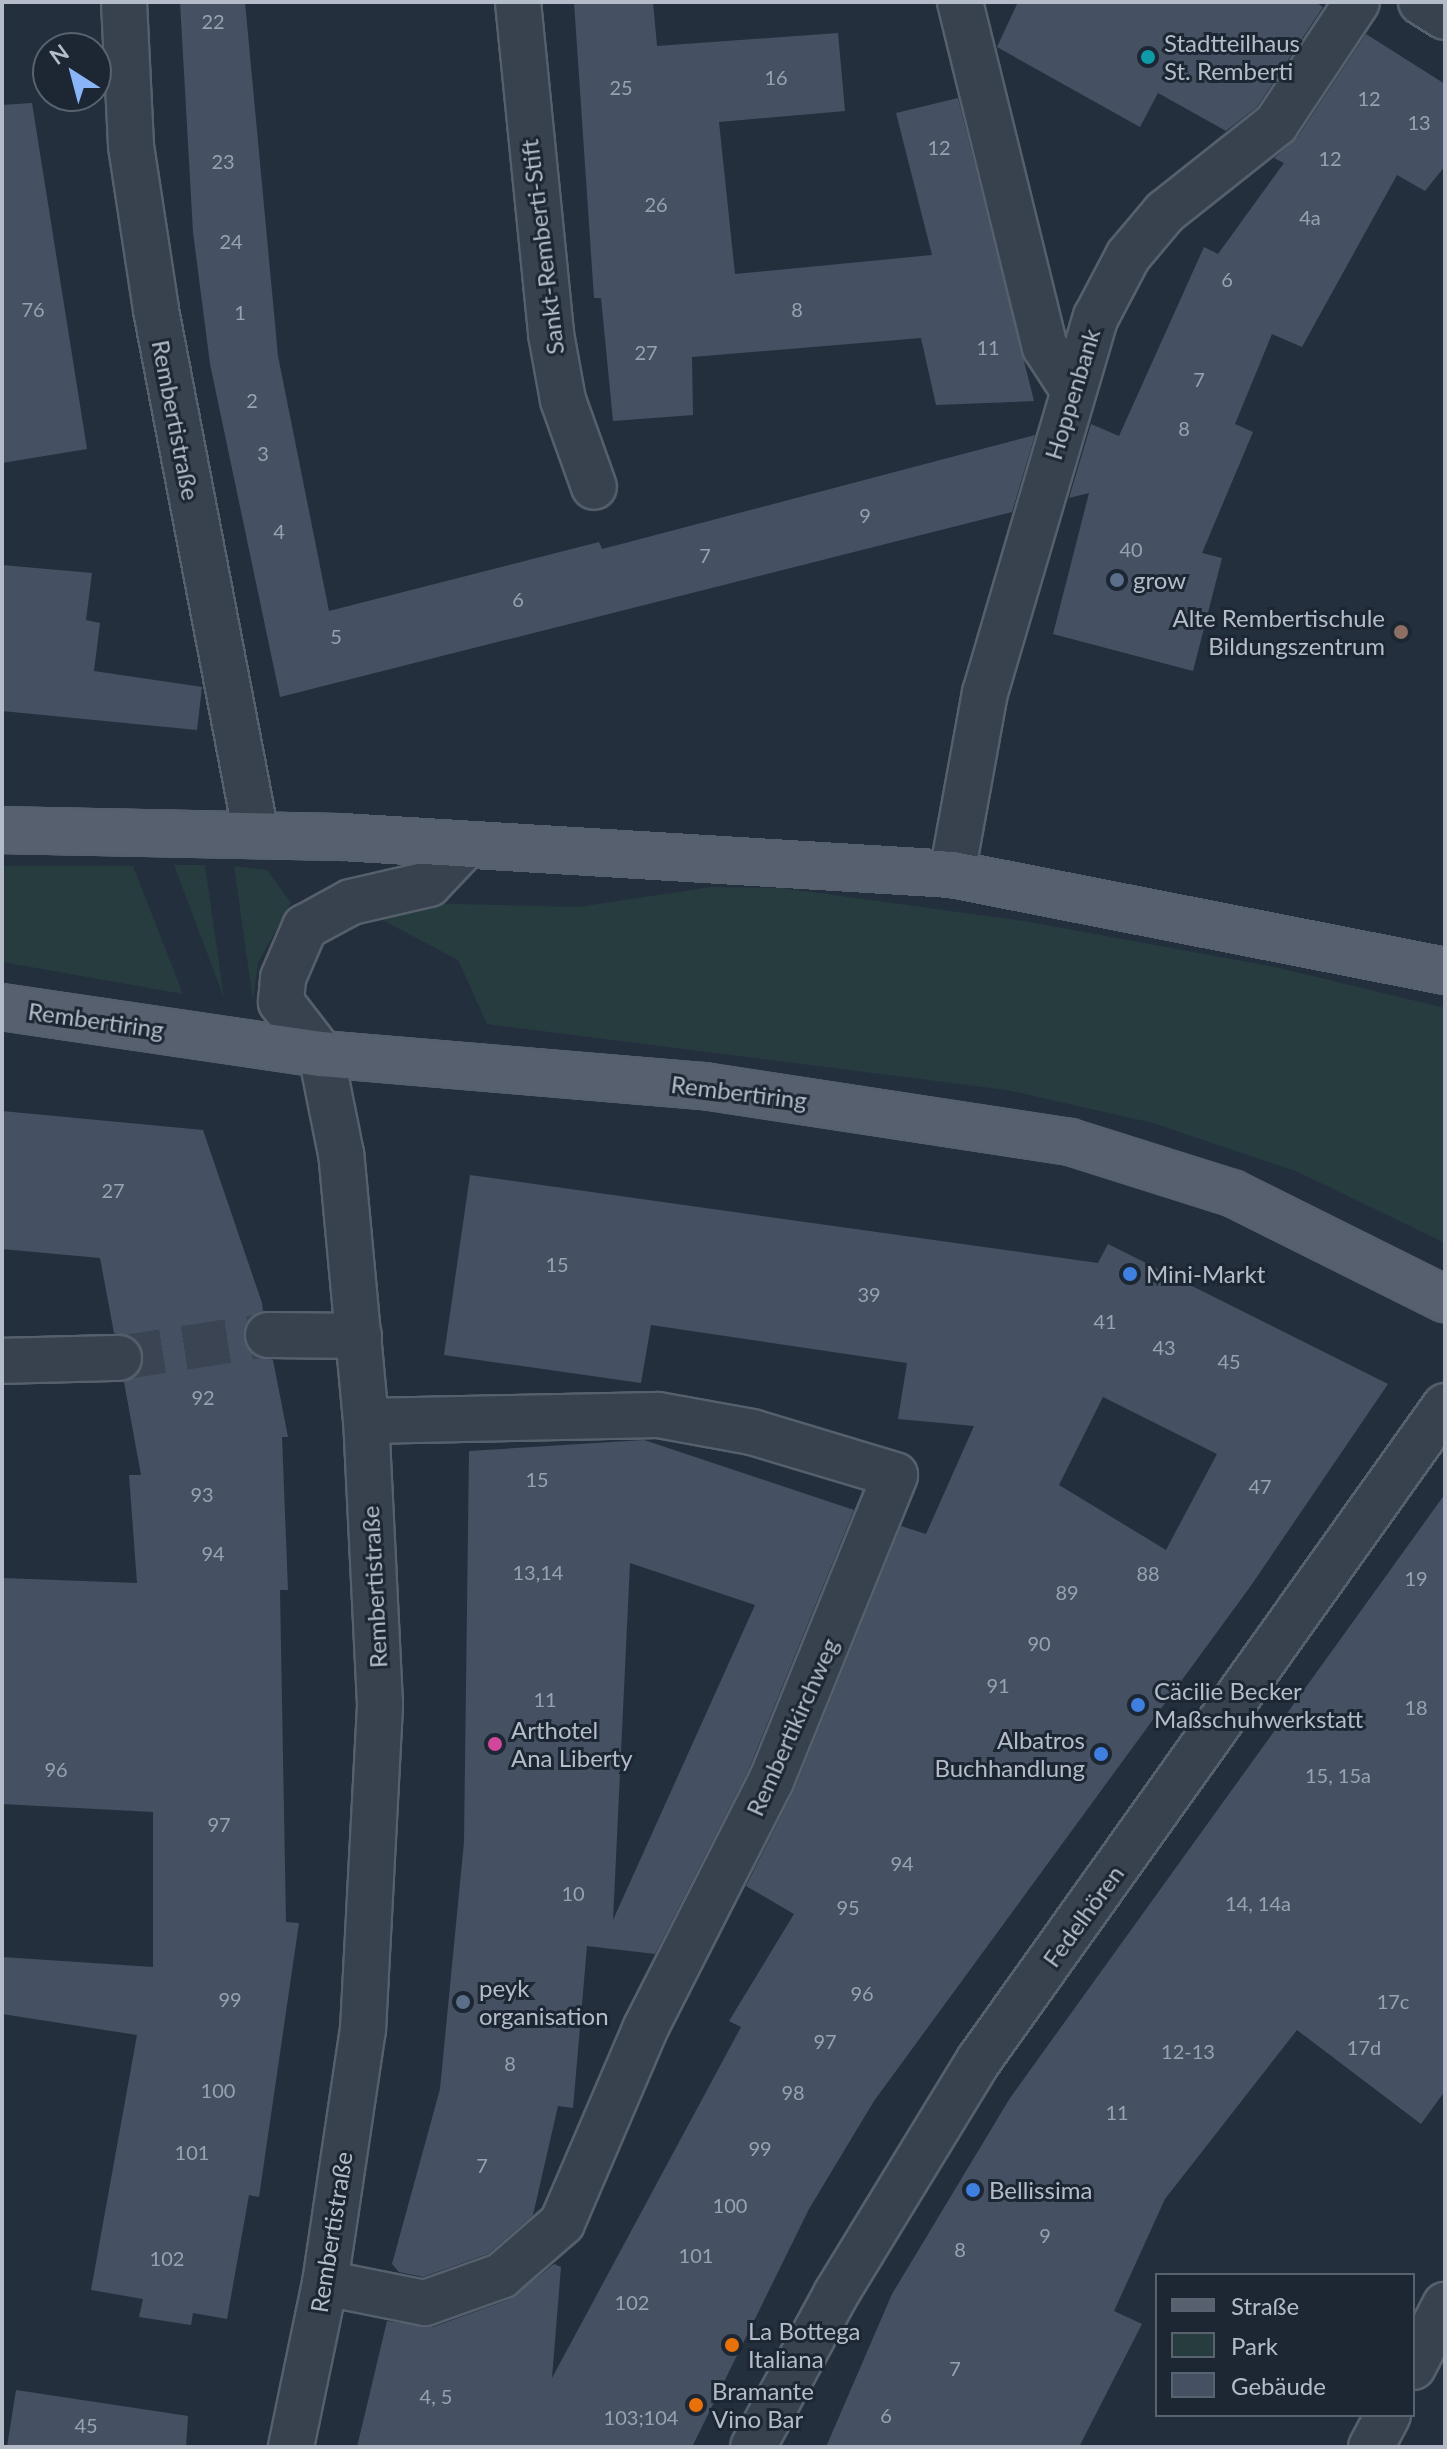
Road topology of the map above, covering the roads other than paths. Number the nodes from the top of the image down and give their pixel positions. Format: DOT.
graph roads {
  1 [pos="124,2"];
  2 [pos="518,2"];
  3 [pos="960,2"];
  4 [pos="1357,2"];
  5 [pos="1421,2"];
  6 [pos="1445,17"];
  7 [pos="1071,387"];
  8 [pos="594,487"];
  9 [pos="2,830"];
  10 [pos="256,834"];
  11 [pos="464,847"];
  12 [pos="952,874"];
  13 [pos="1445,971"];
  14 [pos="2,1007"];
  15 [pos="321,1054"];
  16 [pos="1445,1299"];
  17 [pos="268,1335"];
  18 [pos="359,1336"];
  19 [pos="119,1358"];
  20 [pos="2,1361"];
  21 [pos="1445,1406"];
  22 [pos="366,1421"];
  23 [pos="325,2283"];
  24 [pos="1445,2305"];
  25 [pos="1415,2363"];
  26 [pos="1387,2417"];
  27 [pos="291,2447"];
  28 [pos="753,2447"];
  29 [pos="1371,2447"];
  1 -- 10 [label="street, Rembertistraße"];
  2 -- 8 [label="street, Sankt-Remberti-Stift"];
  3 -- 7 [label="street"];
  4 -- 7 [label="street, Hoppenbank"];
  5 -- 6 [label="street"];
  7 -- 12 [label="street, Hoppenbank"];
  9 -- 10 [label="main road"];
  10 -- 11 [label="main road"];
  11 -- 12 [label="main road"];
  11 -- 15 [label="street, Rembertistraße"];
  12 -- 13 [label="main road"];
  14 -- 15 [label="main road, Rembertiring"];
  15 -- 16 [label="main road, Rembertiring"];
  15 -- 18 [label="street, Rembertistraße"];
  17 -- 18 [label="street"];
  18 -- 22 [label="street, Rembertistraße"];
  19 -- 20 [label="street"];
  21 -- 28 [label="street, Fedelhören"];
  22 -- 23 [label="street, Rembertistraße"];
  22 -- 23 [label="street, Rembertikirchweg"];
  23 -- 27 [label="street, Rembertistraße"];
  24 -- 25 [label="street"];
  26 -- 29 [label="street"];
}
